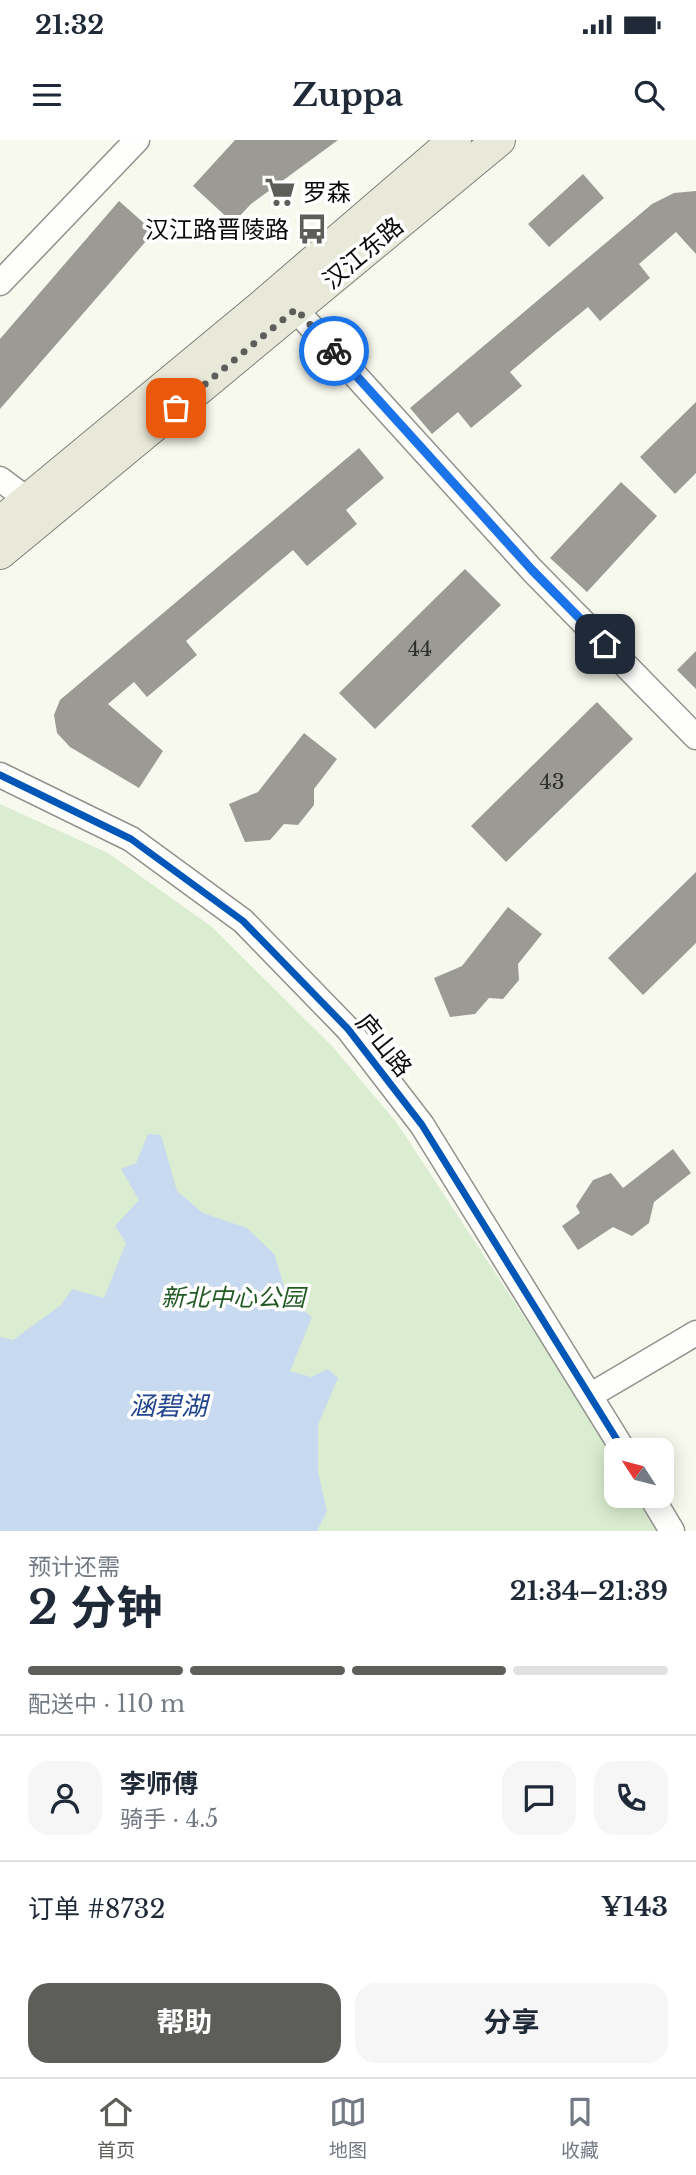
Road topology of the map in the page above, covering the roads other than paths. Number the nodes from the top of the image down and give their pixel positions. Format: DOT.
graph roads {
  1 [pos="137,140"];
  2 [pos="454,140"];
  3 [pos="499,140"];
  4 [pos="0,283"];
  5 [pos="296,309"];
  6 [pos="0,479"];
  7 [pos="28,500"];
  8 [pos="0,523"];
  9 [pos="0,553"];
  10 [pos="696,737"];
  11 [pos="0,775"];
  12 [pos="696,1333"];
  13 [pos="591,1395"];
  14 [pos="617,1438"];
  15 [pos="658,1508"];
  16 [pos="671,1531"];
  1 -- 4 [label="street"];
  2 -- 7 [label="main road, 汉江东路"];
  3 -- 5 [label="main road, 汉江东路"];
  5 -- 9 [label="main road, 汉江东路"];
  5 -- 10 [label="street"];
  6 -- 7 [label="street"];
  7 -- 8 [label="main road, 汉江东路"];
  11 -- 13 [label="street, 庐山路"];
  12 -- 13 [label="street"];
  13 -- 14 [label="street, 庐山路"];
  15 -- 16 [label="street"];
}
